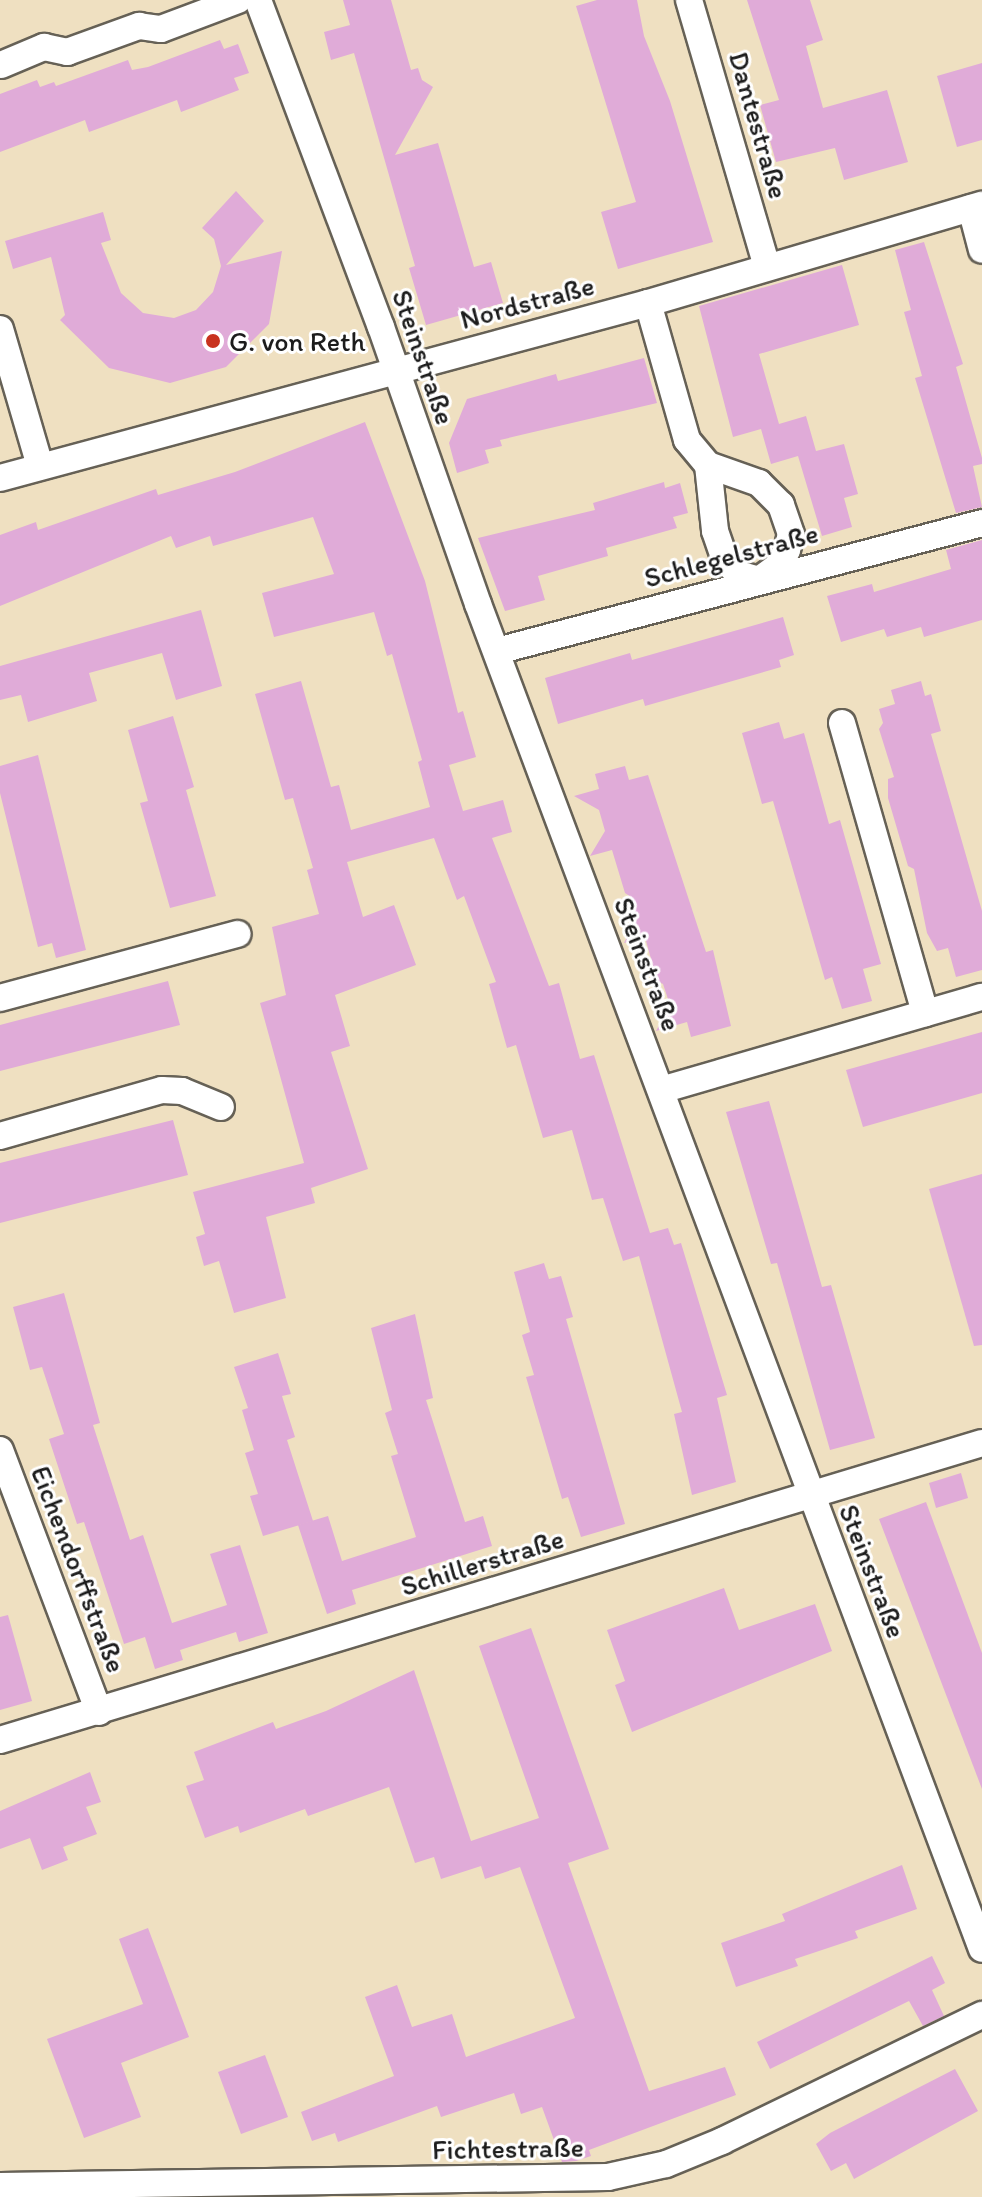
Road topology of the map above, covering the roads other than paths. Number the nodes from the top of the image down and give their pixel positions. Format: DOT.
graph roads {
  1 [pos="238,0"];
  2 [pos="258,0"];
  3 [pos="689,0"];
  4 [pos="1,65"];
  5 [pos="976,206"];
  6 [pos="982,250"];
  7 [pos="767,267"];
  8 [pos="648,303"];
  9 [pos="0,329"];
  10 [pos="396,370"];
  11 [pos="708,465"];
  12 [pos="40,466"];
  13 [pos="0,478"];
  14 [pos="982,523"];
  15 [pos="759,580"];
  16 [pos="497,651"];
  17 [pos="842,723"];
  18 [pos="238,934"];
  19 [pos="982,997"];
  20 [pos="0,998"];
  21 [pos="925,1013"];
  22 [pos="661,1090"];
  23 [pos="221,1107"];
  24 [pos="0,1136"];
  25 [pos="982,1443"];
  26 [pos="0,1450"];
  27 [pos="811,1497"];
  28 [pos="99,1712"];
  29 [pos="0,1740"];
  30 [pos="982,1949"];
  31 [pos="982,2015"];
  32 [pos="0,2186"];
  1 -- 4 [label="street"];
  2 -- 10 [label="street, Steinstraße"];
  3 -- 7 [label="street, Dantestraße"];
  5 -- 6 [label="street"];
  5 -- 7 [label="street, Nordstraße"];
  7 -- 8 [label="street, Nordstraße"];
  8 -- 10 [label="street, Nordstraße"];
  8 -- 11 [label="street"];
  9 -- 12 [label="street"];
  10 -- 12 [label="street, Nordstraße"];
  10 -- 16 [label="street, Steinstraße"];
  11 -- 15 [label="street"];
  11 -- 15 [label="street"];
  12 -- 13 [label="street, Nordstraße"];
  14 -- 15 [label="street, Schlegelstraße"];
  15 -- 16 [label="street, Schlegelstraße"];
  16 -- 22 [label="street, Steinstraße"];
  17 -- 21 [label="street"];
  18 -- 20 [label="street"];
  19 -- 21 [label="street"];
  21 -- 22 [label="street"];
  22 -- 27 [label="street, Steinstraße"];
  23 -- 24 [label="street"];
  25 -- 27 [label="street, Schillerstraße"];
  26 -- 28 [label="street, Eichendorffstraße"];
  27 -- 28 [label="street, Schillerstraße"];
  27 -- 30 [label="street, Steinstraße"];
  28 -- 29 [label="street, Schillerstraße"];
  31 -- 32 [label="street, Fichtestraße"];
}
